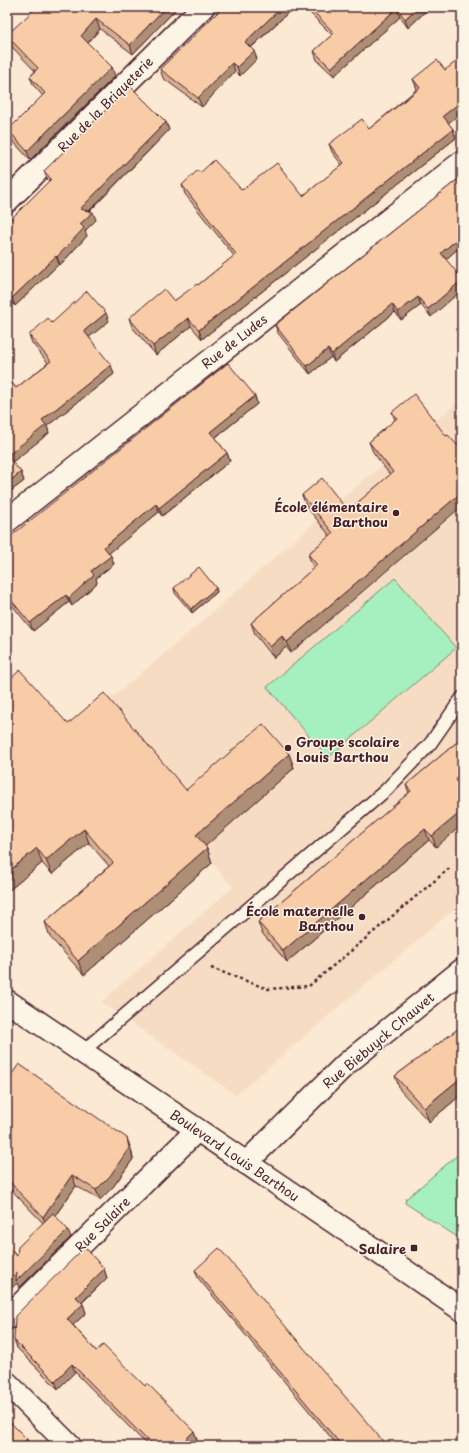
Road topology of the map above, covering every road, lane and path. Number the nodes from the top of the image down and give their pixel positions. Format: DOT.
graph roads {
  1 [pos="203,7"];
  2 [pos="462,162"];
  3 [pos="7,201"];
  4 [pos="7,521"];
  5 [pos="462,698"];
  6 [pos="451,867"];
  7 [pos="190,959"];
  8 [pos="462,970"];
  9 [pos="7,1001"];
  10 [pos="82,1052"];
  11 [pos="197,1130"];
  12 [pos="246,1163"];
  13 [pos="462,1310"];
  14 [pos="7,1318"];
  15 [pos="7,1383"];
  16 [pos="70,1446"];
  1 -- 3 [label="street, Rue de la Briqueterie"];
  2 -- 4 [label="street, Rue de Ludes"];
  5 -- 7 [label="lane"];
  6 -- 7 [label="path"];
  7 -- 10 [label="lane"];
  8 -- 12 [label="street, Rue Biebuyck Chauvet"];
  9 -- 10 [label="street, Boulevard Louis Barthou"];
  10 -- 11 [label="street, Boulevard Louis Barthou"];
  11 -- 12 [label="street, Boulevard Louis Barthou"];
  11 -- 14 [label="street, Rue Salaire"];
  12 -- 13 [label="street, Boulevard Louis Barthou"];
  15 -- 16 [label="street"];
}
